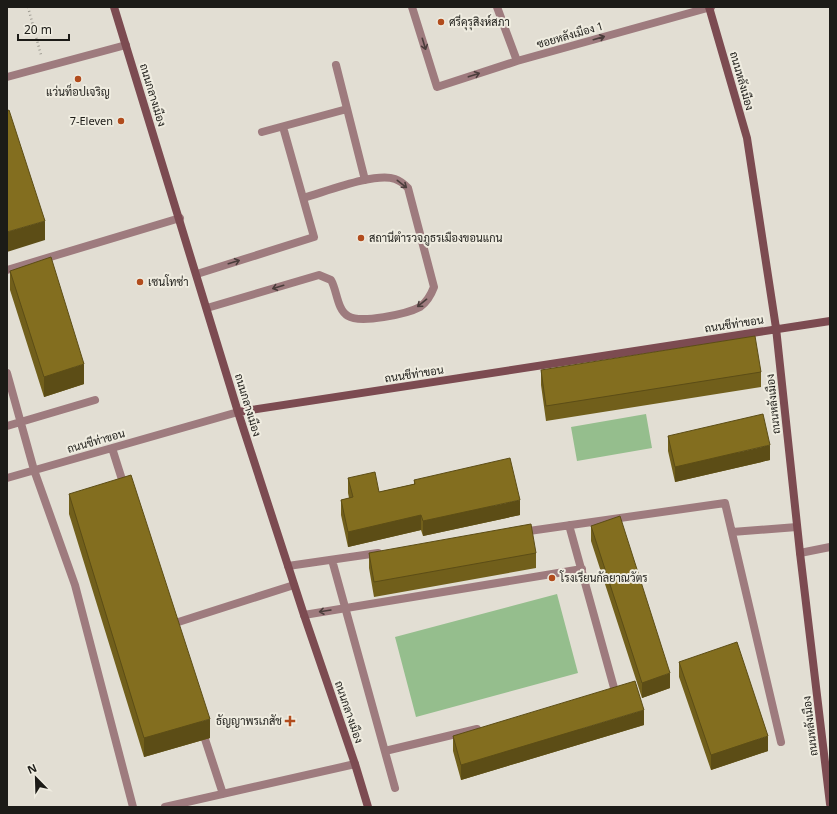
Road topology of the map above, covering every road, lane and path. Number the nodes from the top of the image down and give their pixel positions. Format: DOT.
graph roads {
  1 [pos="28,7"];
  2 [pos="114,7"];
  3 [pos="412,7"];
  4 [pos="497,7"];
  5 [pos="710,7"];
  6 [pos="126,45"];
  7 [pos="517,61"];
  8 [pos="336,65"];
  9 [pos="45,67"];
  10 [pos="7,78"];
  11 [pos="347,109"];
  12 [pos="283,127"];
  13 [pos="262,132"];
  14 [pos="365,180"];
  15 [pos="303,198"];
  16 [pos="180,218"];
  17 [pos="7,270"];
  18 [pos="197,274"];
  19 [pos="207,308"];
  20 [pos="830,320"];
  21 [pos="776,328"];
  22 [pos="7,373"];
  23 [pos="95,400"];
  24 [pos="238,412"];
  25 [pos="22,422"];
  26 [pos="7,426"];
  27 [pos="112,448"];
  28 [pos="34,470"];
  29 [pos="7,478"];
  30 [pos="128,496"];
  31 [pos="570,525"];
  32 [pos="797,527"];
  33 [pos="732,532"];
  34 [pos="514,533"];
  35 [pos="830,548"];
  36 [pos="387,552"];
  37 [pos="800,553"];
  38 [pos="332,560"];
  39 [pos="288,566"];
  40 [pos="582,570"];
  41 [pos="294,585"];
  42 [pos="346,608"];
  43 [pos="304,615"];
  44 [pos="169,625"];
  45 [pos="601,699"];
  46 [pos="198,718"];
  47 [pos="485,727"];
  48 [pos="781,742"];
  49 [pos="385,752"];
  50 [pos="355,764"];
  51 [pos="395,788"];
  52 [pos="222,794"];
  53 [pos="830,804"];
  54 [pos="133,807"];
  55 [pos="165,807"];
  56 [pos="368,807"];
  1 -- 9 [label="path"];
  2 -- 6 [label="street, ถนนกลางเมือง"];
  3 -- 7 [label="street, ซอยหลังเมือง 1, one-way"];
  4 -- 7 [label="street"];
  7 -- 5 [label="street, ซอยหลังเมือง 1, one-way"];
  5 -- 21 [label="street, ถนนหลังเมือง"];
  6 -- 9 [label="street"];
  6 -- 16 [label="street, ถนนกลางเมือง"];
  8 -- 11 [label="street"];
  9 -- 10 [label="street"];
  11 -- 12 [label="street"];
  11 -- 14 [label="street"];
  12 -- 13 [label="street"];
  12 -- 15 [label="street"];
  14 -- 15 [label="street"];
  14 -- 19 [label="street, one-way"];
  18 -- 15 [label="street, one-way"];
  16 -- 17 [label="street"];
  16 -- 18 [label="street, ถนนกลางเมือง"];
  18 -- 19 [label="street, ถนนกลางเมือง"];
  19 -- 24 [label="street, ถนนกลางเมือง"];
  20 -- 21 [label="street, ถนนชีท่าขอน"];
  21 -- 24 [label="street, ถนนชีท่าขอน"];
  21 -- 32 [label="street, ถนนหลังเมือง"];
  22 -- 25 [label="street"];
  23 -- 25 [label="street"];
  24 -- 27 [label="street, ถนนชีท่าขอน"];
  24 -- 39 [label="street, ถนนกลางเมือง"];
  25 -- 26 [label="street"];
  25 -- 28 [label="street"];
  27 -- 28 [label="street, ถนนชีท่าขอน"];
  27 -- 30 [label="street"];
  28 -- 29 [label="street, ถนนชีท่าขอน"];
  28 -- 54 [label="street"];
  31 -- 33 [label="street"];
  31 -- 34 [label="street"];
  31 -- 40 [label="street"];
  32 -- 33 [label="street"];
  32 -- 37 [label="street, ถนนหลังเมือง"];
  33 -- 48 [label="street"];
  35 -- 37 [label="street"];
  36 -- 38 [label="street"];
  37 -- 53 [label="street, ถนนหลังเมือง"];
  38 -- 39 [label="street"];
  38 -- 42 [label="street"];
  39 -- 41 [label="street, ถนนกลางเมือง"];
  40 -- 42 [label="street"];
  40 -- 45 [label="street"];
  41 -- 43 [label="street, ถนนกลางเมือง"];
  41 -- 44 [label="street"];
  42 -- 43 [label="street, one-way"];
  42 -- 49 [label="street"];
  43 -- 50 [label="street, ถนนกลางเมือง"];
  46 -- 52 [label="street"];
  47 -- 49 [label="street"];
  49 -- 51 [label="street"];
  50 -- 52 [label="street"];
  50 -- 56 [label="street, ถนนกลางเมือง"];
  52 -- 55 [label="street"];
}
